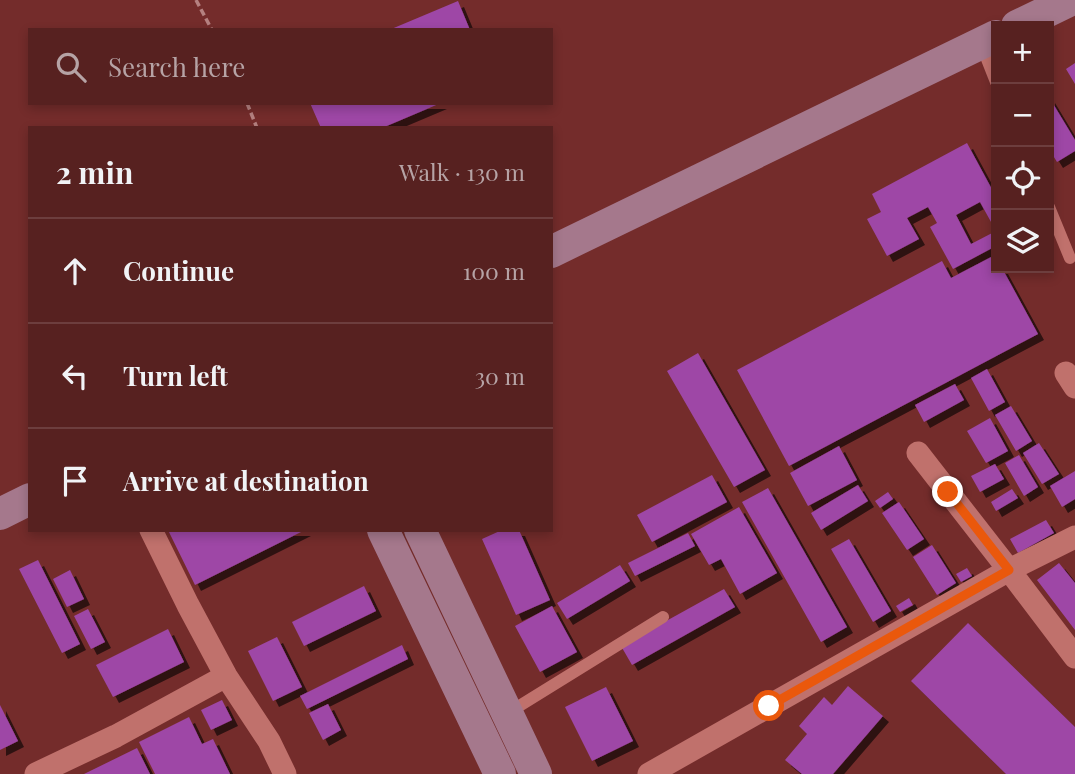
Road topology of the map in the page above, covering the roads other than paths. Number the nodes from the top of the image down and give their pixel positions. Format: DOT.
graph roads {
  1 [pos="1072,0"];
  2 [pos="1028,21"];
  3 [pos="988,40"];
  4 [pos="1050,210"];
  5 [pos="553,251"];
  6 [pos="1070,258"];
  7 [pos="918,453"];
  8 [pos="28,500"];
  9 [pos="0,514"];
  10 [pos="152,532"];
  11 [pos="421,532"];
  12 [pos="393,534"];
  13 [pos="1075,537"];
  14 [pos="1009,570"];
  15 [pos="663,617"];
  16 [pos="1075,657"];
  17 [pos="226,676"];
  18 [pos="507,713"];
  19 [pos="36,774"];
  20 [pos="285,774"];
  21 [pos="500,774"];
  22 [pos="536,774"];
  23 [pos="649,774"];
  1 -- 2 [label="main road"];
  3 -- 5 [label="main road"];
  4 -- 6 [label="lane"];
  7 -- 14 [label="street"];
  8 -- 9 [label="main road"];
  10 -- 17 [label="street"];
  11 -- 18 [label="main road"];
  12 -- 21 [label="main road"];
  13 -- 14 [label="street"];
  14 -- 16 [label="street"];
  14 -- 23 [label="street"];
  15 -- 18 [label="lane"];
  17 -- 19 [label="street"];
  17 -- 20 [label="street"];
  18 -- 22 [label="main road"];
}
